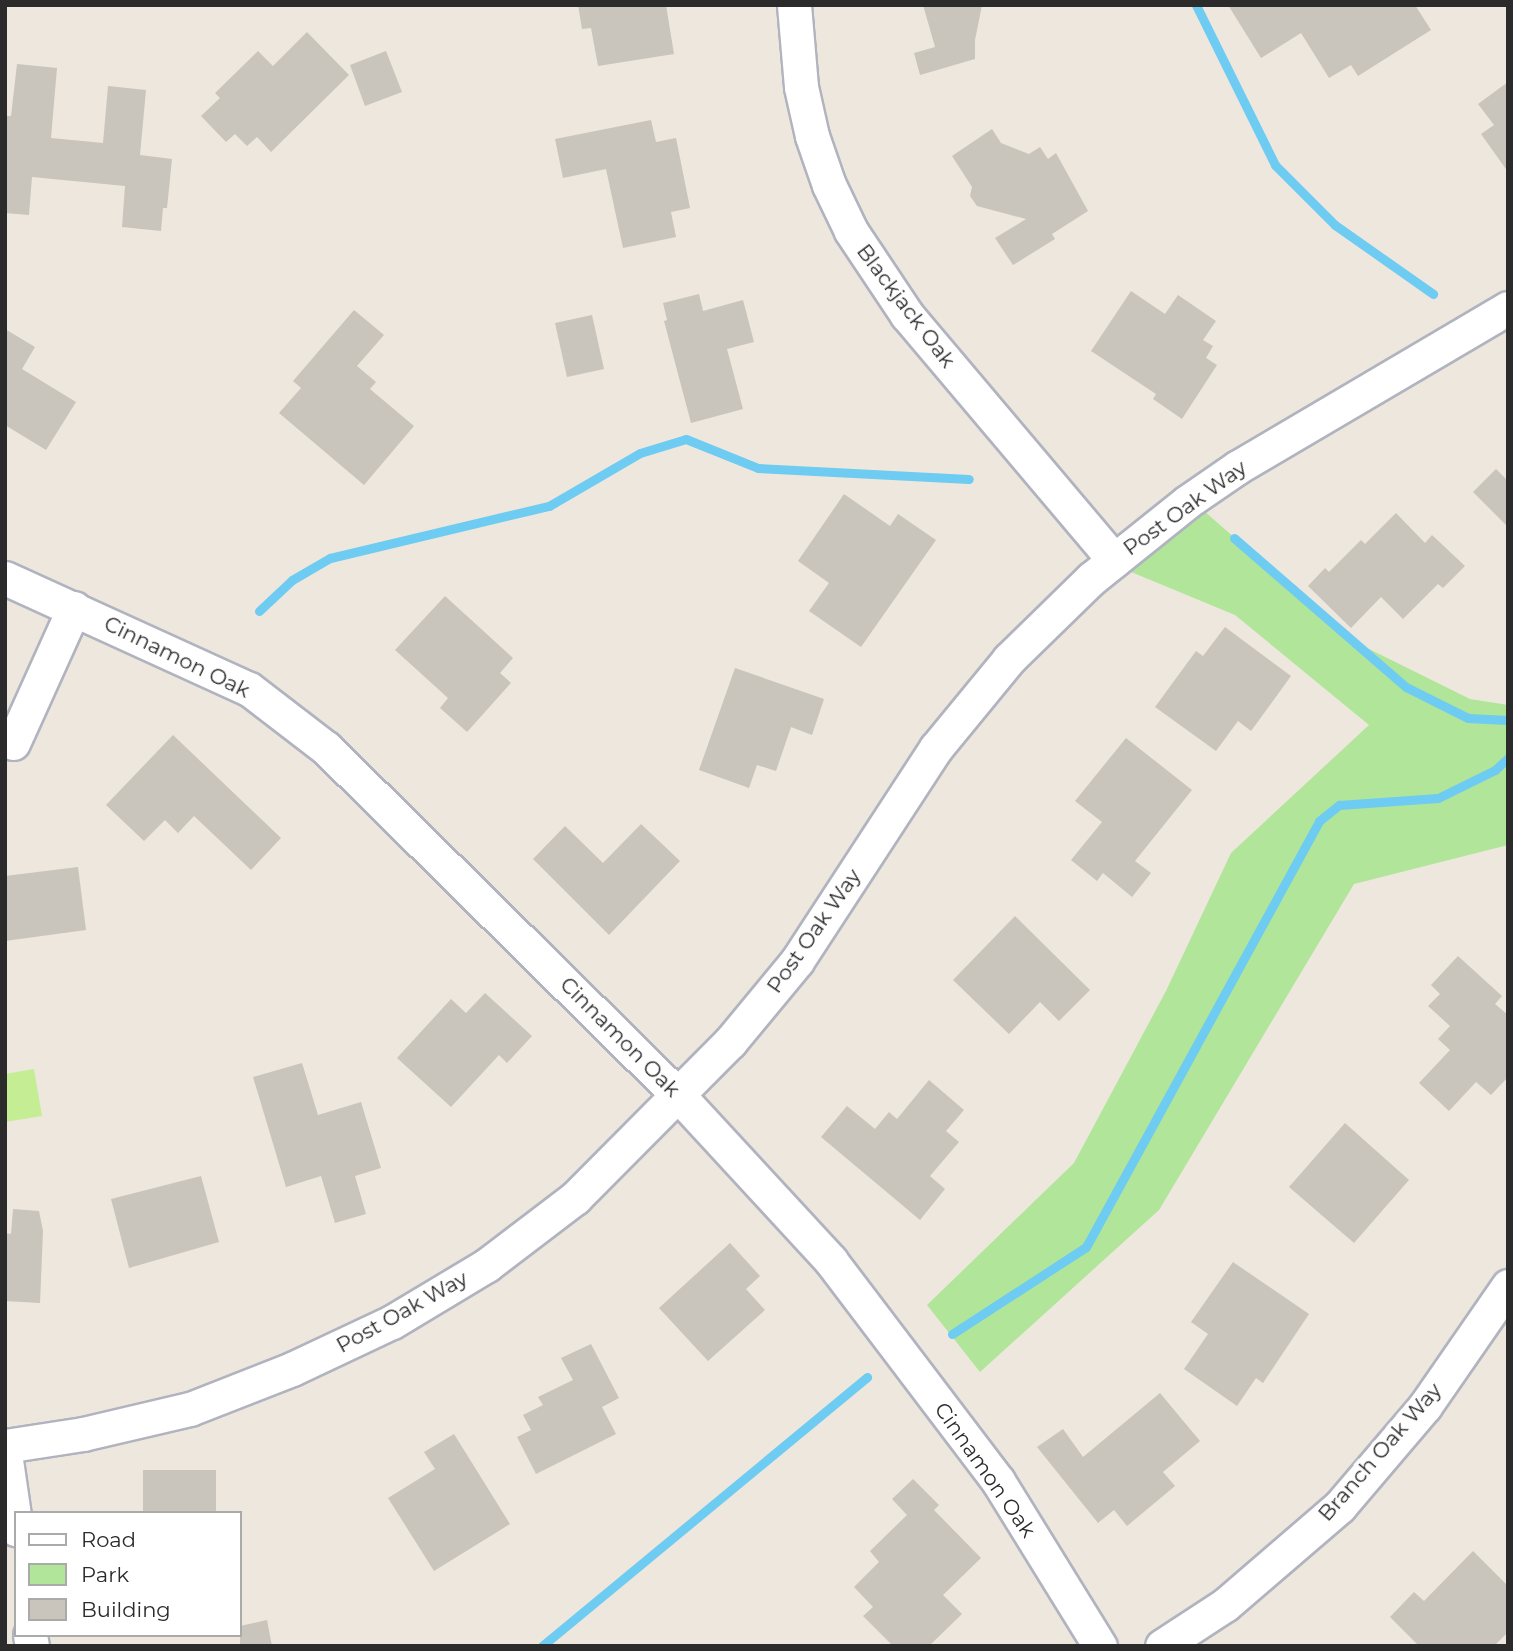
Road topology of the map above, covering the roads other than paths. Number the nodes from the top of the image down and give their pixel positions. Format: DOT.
graph roads {
  1 [pos="794,5"];
  2 [pos="1508,308"];
  3 [pos="1114,560"];
  4 [pos="5,578"];
  5 [pos="74,608"];
  6 [pos="13,743"];
  7 [pos="679,1096"];
  8 [pos="1508,1286"];
  9 [pos="5,1446"];
  10 [pos="5,1453"];
  11 [pos="14,1515"];
  12 [pos="1100,1646"];
  13 [pos="1162,1646"];
  1 -- 3 [label="street, Blackjack Oak"];
  2 -- 3 [label="street, Post Oak Way"];
  3 -- 7 [label="street, Post Oak Way"];
  4 -- 5 [label="street, Cinnamon Oak"];
  5 -- 6 [label="street"];
  5 -- 7 [label="street, Cinnamon Oak"];
  7 -- 9 [label="street, Post Oak Way"];
  7 -- 12 [label="street, Cinnamon Oak"];
  8 -- 13 [label="street, Branch Oak Way"];
  10 -- 11 [label="street"];
}
